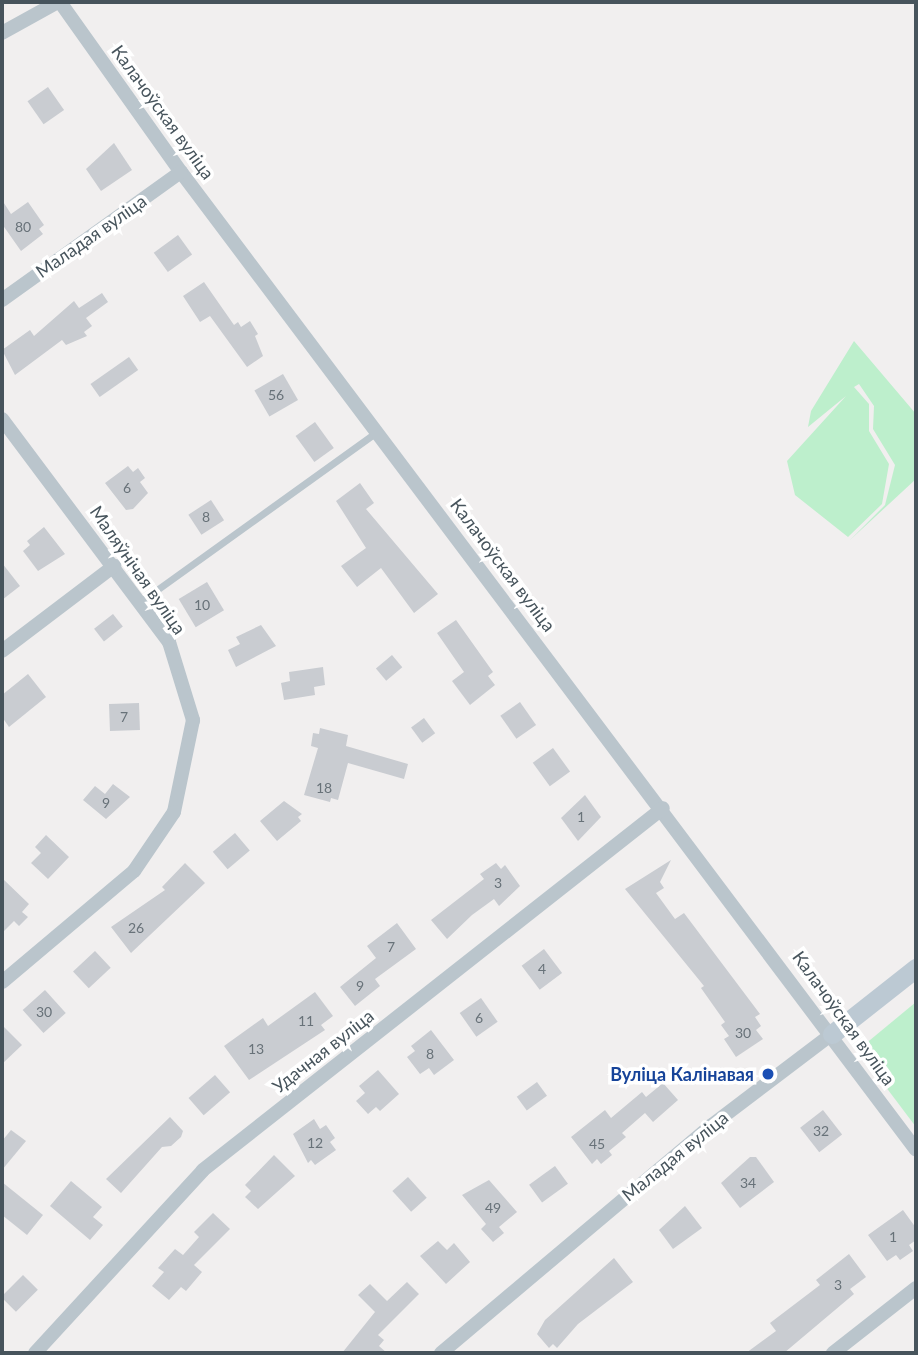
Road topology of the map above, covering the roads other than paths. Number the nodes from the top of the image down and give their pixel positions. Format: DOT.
graph roads {
  1 [pos="59,2"];
  2 [pos="2,33"];
  3 [pos="181,172"];
  4 [pos="2,300"];
  5 [pos="2,419"];
  6 [pos="378,431"];
  7 [pos="114,566"];
  8 [pos="140,602"];
  9 [pos="2,651"];
  10 [pos="663,808"];
  11 [pos="916,968"];
  12 [pos="2,982"];
  13 [pos="832,1034"];
  14 [pos="916,1150"];
  15 [pos="916,1288"];
  16 [pos="35,1353"];
  17 [pos="441,1353"];
  18 [pos="833,1353"];
  1 -- 2 [label="street"];
  1 -- 3 [label="street, Калачоўская вуліца"];
  3 -- 4 [label="street, Маладая вуліца"];
  3 -- 6 [label="street, Калачоўская вуліца"];
  5 -- 7 [label="street, Маляўнічая вуліца"];
  6 -- 8 [label="lane"];
  6 -- 10 [label="street, Калачоўская вуліца"];
  7 -- 8 [label="street, Маляўнічая вуліца"];
  7 -- 9 [label="street"];
  8 -- 12 [label="street, Маляўнічая вуліца"];
  10 -- 13 [label="street, Калачоўская вуліца"];
  10 -- 16 [label="street, Удачная вуліца"];
  11 -- 13 [label="street, Маладая вуліца"];
  13 -- 14 [label="street, Калачоўская вуліца"];
  13 -- 17 [label="street, Маладая вуліца"];
  15 -- 18 [label="street"];
}
